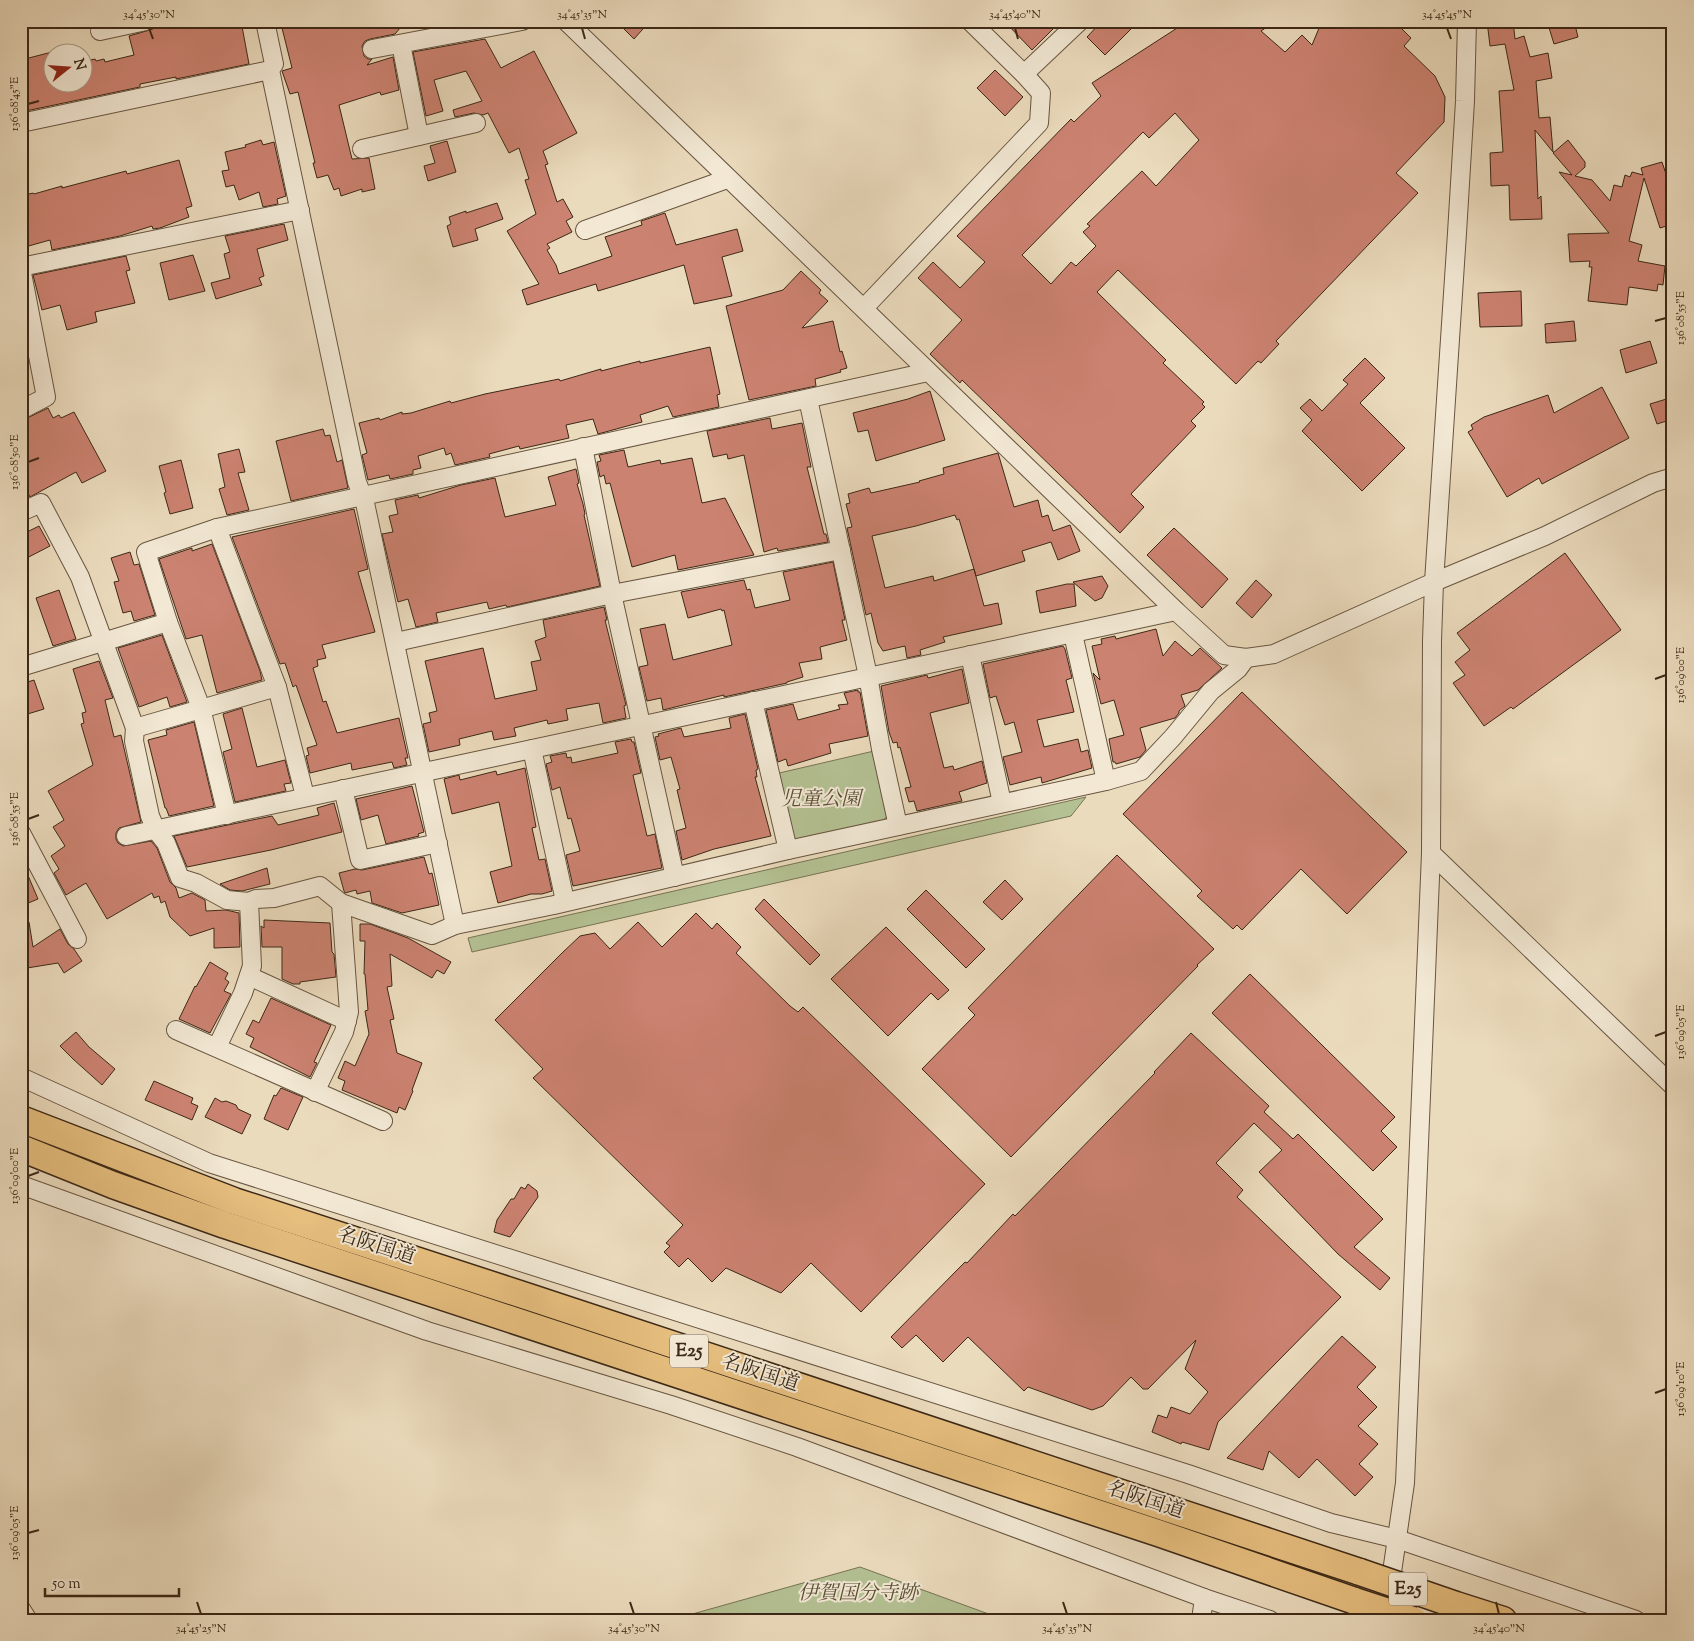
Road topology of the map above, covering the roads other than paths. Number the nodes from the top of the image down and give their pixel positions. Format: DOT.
graph roads {
  1 [pos="146,21"];
  2 [pos="265,21"];
  3 [pos="522,21"];
  4 [pos="566,21"];
  5 [pos="970,21"];
  6 [pos="1080,21"];
  7 [pos="1468,21"];
  8 [pos="100,31"];
  9 [pos="401,44"];
  10 [pos="372,49"];
  11 [pos="270,70"];
  12 [pos="1024,74"];
  13 [pos="21,123"];
  14 [pos="476,123"];
  15 [pos="419,136"];
  16 [pos="362,149"];
  17 [pos="727,179"];
  18 [pos="300,210"];
  19 [pos="585,230"];
  20 [pos="21,267"];
  21 [pos="864,308"];
  22 [pos="928,372"];
  23 [pos="808,399"];
  24 [pos="21,410"];
  25 [pos="583,447"];
  26 [pos="1673,477"];
  27 [pos="362,495"];
  28 [pos="21,512"];
  29 [pos="217,528"];
  30 [pos="841,550"];
  31 [pos="1434,582"];
  32 [pos="612,594"];
  33 [pos="1176,611"];
  34 [pos="168,622"];
  35 [pos="1073,634"];
  36 [pos="104,641"];
  37 [pos="396,642"];
  38 [pos="970,655"];
  39 [pos="1246,658"];
  40 [pos="21,667"];
  41 [pos="868,676"];
  42 [pos="277,687"];
  43 [pos="753,701"];
  44 [pos="201,708"];
  45 [pos="642,726"];
  46 [pos="134,728"];
  47 [pos="532,749"];
  48 [pos="424,771"];
  49 [pos="1106,781"];
  50 [pos="343,789"];
  51 [pos="305,796"];
  52 [pos="1002,803"];
  53 [pos="226,814"];
  54 [pos="898,826"];
  55 [pos="156,830"];
  56 [pos="21,833"];
  57 [pos="126,836"];
  58 [pos="438,843"];
  59 [pos="788,850"];
  60 [pos="1431,854"];
  61 [pos="27,858"];
  62 [pos="675,877"];
  63 [pos="249,902"];
  64 [pos="565,902"];
  65 [pos="341,903"];
  66 [pos="455,925"];
  67 [pos="76,938"];
  68 [pos="248,976"];
  69 [pos="347,1021"];
  70 [pos="176,1030"];
  71 [pos="217,1047"];
  72 [pos="21,1077"];
  73 [pos="1673,1086"];
  74 [pos="315,1092"];
  75 [pos="21,1109"];
  76 [pos="21,1119"];
  77 [pos="383,1121"];
  78 [pos="21,1148"];
  79 [pos="118,1158"];
  80 [pos="21,1185"];
  81 [pos="1397,1540"];
  82 [pos="1204,1598"];
  83 [pos="21,1609"];
  84 [pos="28,1620"];
  85 [pos="1201,1620"];
  86 [pos="1270,1620"];
  87 [pos="1385,1620"];
  88 [pos="1413,1620"];
  89 [pos="1503,1620"];
  90 [pos="1636,1620"];
  1 -- 8 [label="street"];
  2 -- 11 [label="street"];
  3 -- 9 [label="street"];
  4 -- 17 [label="street"];
  5 -- 12 [label="street"];
  6 -- 12 [label="street"];
  7 -- 31 [label="street"];
  9 -- 10 [label="street"];
  9 -- 15 [label="street"];
  11 -- 13 [label="street"];
  11 -- 18 [label="street"];
  12 -- 21 [label="street"];
  14 -- 15 [label="street"];
  15 -- 16 [label="street"];
  17 -- 19 [label="street"];
  17 -- 21 [label="street"];
  18 -- 20 [label="street"];
  18 -- 27 [label="street"];
  20 -- 24 [label="street"];
  21 -- 22 [label="street"];
  22 -- 23 [label="street"];
  22 -- 33 [label="street"];
  23 -- 25 [label="street"];
  23 -- 30 [label="street"];
  25 -- 27 [label="street"];
  25 -- 32 [label="street"];
  26 -- 31 [label="street"];
  27 -- 29 [label="street"];
  27 -- 37 [label="street"];
  28 -- 36 [label="street"];
  29 -- 34 [label="street"];
  29 -- 42 [label="street"];
  30 -- 32 [label="street"];
  30 -- 41 [label="street"];
  31 -- 39 [label="street"];
  31 -- 60 [label="street"];
  32 -- 37 [label="street"];
  32 -- 45 [label="street"];
  33 -- 35 [label="street"];
  33 -- 39 [label="street"];
  34 -- 36 [label="street"];
  34 -- 44 [label="street"];
  35 -- 38 [label="street"];
  35 -- 49 [label="street"];
  36 -- 40 [label="street"];
  36 -- 46 [label="street"];
  37 -- 48 [label="street"];
  38 -- 41 [label="street"];
  38 -- 52 [label="street"];
  39 -- 49 [label="street"];
  41 -- 43 [label="street"];
  41 -- 54 [label="street"];
  42 -- 44 [label="street"];
  42 -- 51 [label="street"];
  43 -- 45 [label="street"];
  43 -- 59 [label="street"];
  44 -- 46 [label="street"];
  44 -- 53 [label="street"];
  45 -- 47 [label="street"];
  45 -- 62 [label="street"];
  46 -- 55 [label="street"];
  47 -- 48 [label="street"];
  47 -- 64 [label="street"];
  48 -- 50 [label="street"];
  48 -- 58 [label="street"];
  49 -- 52 [label="street"];
  50 -- 51 [label="street"];
  50 -- 58 [label="street"];
  51 -- 53 [label="street"];
  52 -- 54 [label="street"];
  53 -- 55 [label="street"];
  54 -- 59 [label="street"];
  55 -- 57 [label="street"];
  55 -- 63 [label="street"];
  56 -- 61 [label="street"];
  58 -- 66 [label="street"];
  59 -- 62 [label="street"];
  60 -- 73 [label="street"];
  60 -- 81 [label="street"];
  61 -- 67 [label="street"];
  62 -- 64 [label="street"];
  63 -- 65 [label="street"];
  63 -- 68 [label="street"];
  64 -- 66 [label="street"];
  65 -- 66 [label="street"];
  65 -- 69 [label="street"];
  68 -- 69 [label="street"];
  68 -- 71 [label="street"];
  69 -- 74 [label="street"];
  70 -- 71 [label="street"];
  71 -- 74 [label="street"];
  72 -- 81 [label="street"];
  74 -- 77 [label="street"];
  75 -- 79 [label="highway"];
  76 -- 79 [label="highway, 名阪国道 / E25"];
  78 -- 88 [label="highway, 名阪国道 / E25, bridge"];
  79 -- 89 [label="highway, 名阪国道 / E25, bridge"];
  80 -- 82 [label="street"];
  81 -- 87 [label="street"];
  81 -- 90 [label="street"];
  82 -- 85 [label="street"];
  82 -- 86 [label="street"];
  83 -- 84 [label="street"];
}
